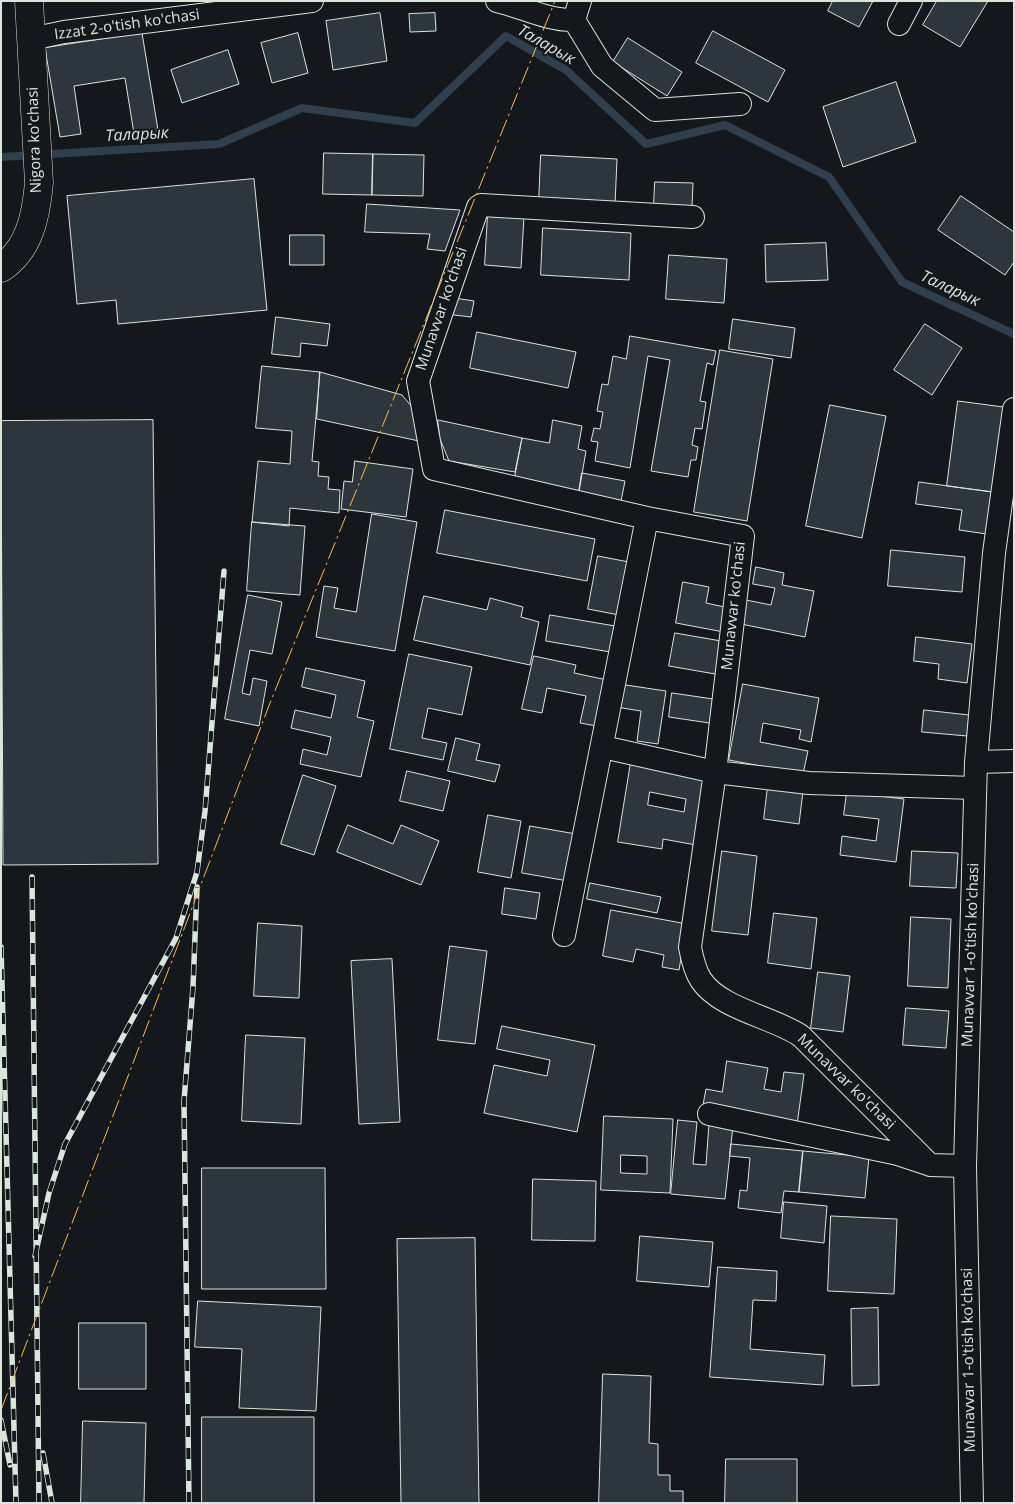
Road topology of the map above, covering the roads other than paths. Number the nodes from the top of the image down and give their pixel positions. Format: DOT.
graph roads {
  1 [pos="29,1"];
  2 [pos="312,1"];
  3 [pos="497,1"];
  4 [pos="911,1"];
  5 [pos="577,11"];
  6 [pos="898,24"];
  7 [pos="31,39"];
  8 [pos="740,104"];
  9 [pos="693,217"];
  10 [pos="1,268"];
  11 [pos="1014,409"];
  12 [pos="647,518"];
  13 [pos="603,747"];
  14 [pos="1014,761"];
  15 [pos="976,762"];
  16 [pos="715,772"];
  17 [pos="975,788"];
  18 [pos="564,935"];
  19 [pos="709,1114"];
  20 [pos="930,1165"];
  21 [pos="965,1166"];
  22 [pos="972,1503"];
  1 -- 7 [label="street, Nigora ko'chasi"];
  2 -- 7 [label="street, Izzat 2-o'tish ko'chasi"];
  3 -- 5 [label="street"];
  4 -- 6 [label="street"];
  5 -- 8 [label="street"];
  7 -- 10 [label="street, Nigora ko'chasi"];
  9 -- 12 [label="street, Munavvar ko'chasi"];
  11 -- 15 [label="street, Munavvar 1-o'tish ko'chasi"];
  12 -- 13 [label="street"];
  12 -- 16 [label="street, Munavvar ko'chasi"];
  13 -- 16 [label="street"];
  13 -- 18 [label="street"];
  14 -- 15 [label="street"];
  15 -- 17 [label="street, Munavvar 1-o'tish ko'chasi"];
  16 -- 17 [label="street"];
  16 -- 20 [label="street, Munavvar ko'chasi"];
  17 -- 21 [label="street, Munavvar 1-o'tish ko'chasi"];
  19 -- 20 [label="street"];
  20 -- 21 [label="street"];
  21 -- 22 [label="street, Munavvar 1-o'tish ko'chasi"];
}
